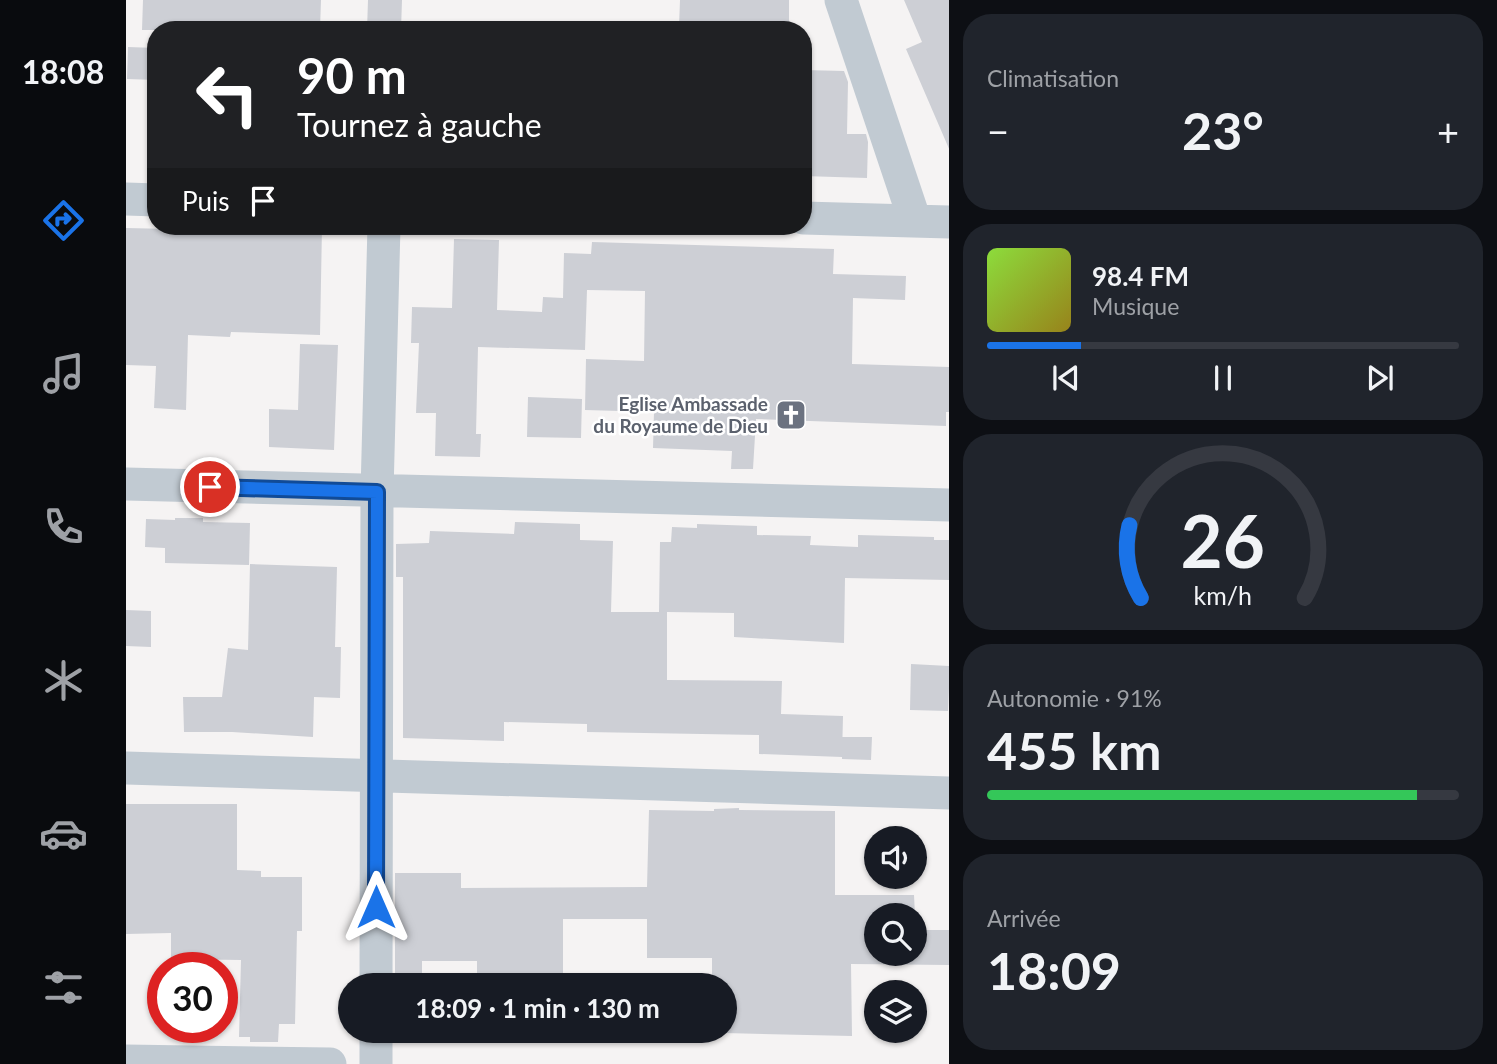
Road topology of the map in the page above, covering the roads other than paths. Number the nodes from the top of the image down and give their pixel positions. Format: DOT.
graph roads {
  1 [pos="841,0"];
  2 [pos="126,199"];
  3 [pos="147,200"];
  4 [pos="812,218"];
  5 [pos="915,221"];
  6 [pos="949,222"];
  7 [pos="384,235"];
  8 [pos="126,484"];
  9 [pos="377,492"];
  10 [pos="949,505"];
  11 [pos="126,768"];
  12 [pos="377,777"];
  13 [pos="949,793"];
  14 [pos="376,973"];
  15 [pos="376,1043"];
  16 [pos="126,1061"];
  17 [pos="330,1064"];
  18 [pos="376,1064"];
  1 -- 5 [label="street"];
  2 -- 3 [label="street"];
  4 -- 5 [label="street"];
  5 -- 6 [label="street"];
  7 -- 9 [label="street"];
  8 -- 9 [label="street"];
  9 -- 10 [label="street"];
  9 -- 12 [label="street"];
  11 -- 12 [label="street"];
  12 -- 13 [label="street"];
  12 -- 14 [label="street"];
  15 -- 18 [label="street"];
  16 -- 17 [label="street"];
}
